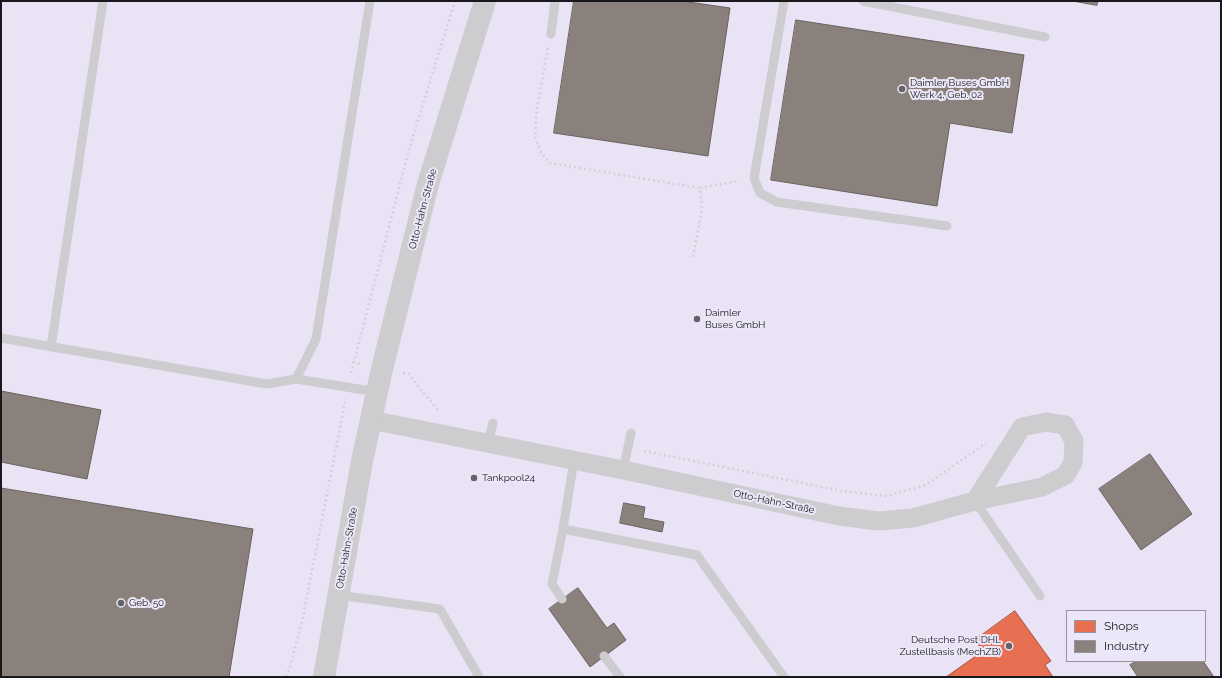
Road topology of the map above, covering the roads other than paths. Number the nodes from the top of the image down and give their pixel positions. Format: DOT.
graph roads {
  1 [pos="103,1"];
  2 [pos="370,1"];
  3 [pos="484,1"];
  4 [pos="555,1"];
  5 [pos="784,1"];
  6 [pos="863,1"];
  7 [pos="551,34"];
  8 [pos="1045,37"];
  9 [pos="947,226"];
  10 [pos="1,338"];
  11 [pos="51,347"];
  12 [pos="296,379"];
  13 [pos="377,392"];
  14 [pos="371,420"];
  15 [pos="493,424"];
  16 [pos="631,433"];
  17 [pos="488,443"];
  18 [pos="574,460"];
  19 [pos="623,470"];
  20 [pos="975,502"];
  21 [pos="563,529"];
  22 [pos="338,595"];
  23 [pos="1040,596"];
  24 [pos="562,599"];
  25 [pos="604,656"];
  26 [pos="324,677"];
  27 [pos="479,677"];
  28 [pos="620,677"];
  29 [pos="784,677"];
  1 -- 11 [label="lane"];
  2 -- 12 [label="lane"];
  3 -- 13 [label="street, Otto-Hahn-Straße"];
  4 -- 7 [label="lane"];
  5 -- 9 [label="lane"];
  6 -- 8 [label="lane"];
  10 -- 11 [label="lane"];
  11 -- 12 [label="lane"];
  12 -- 13 [label="lane"];
  13 -- 14 [label="street, Otto-Hahn-Straße"];
  14 -- 17 [label="street, Otto-Hahn-Straße"];
  14 -- 22 [label="street, Otto-Hahn-Straße"];
  15 -- 17 [label="lane"];
  16 -- 19 [label="lane"];
  17 -- 18 [label="street, Otto-Hahn-Straße"];
  18 -- 19 [label="street, Otto-Hahn-Straße"];
  18 -- 21 [label="lane"];
  19 -- 20 [label="street, Otto-Hahn-Straße"];
  20 -- 20 [label="street, Otto-Hahn-Straße"];
  20 -- 23 [label="lane"];
  21 -- 24 [label="lane"];
  21 -- 29 [label="lane"];
  22 -- 26 [label="street, Otto-Hahn-Straße"];
  22 -- 27 [label="lane"];
  25 -- 28 [label="lane"];
}
